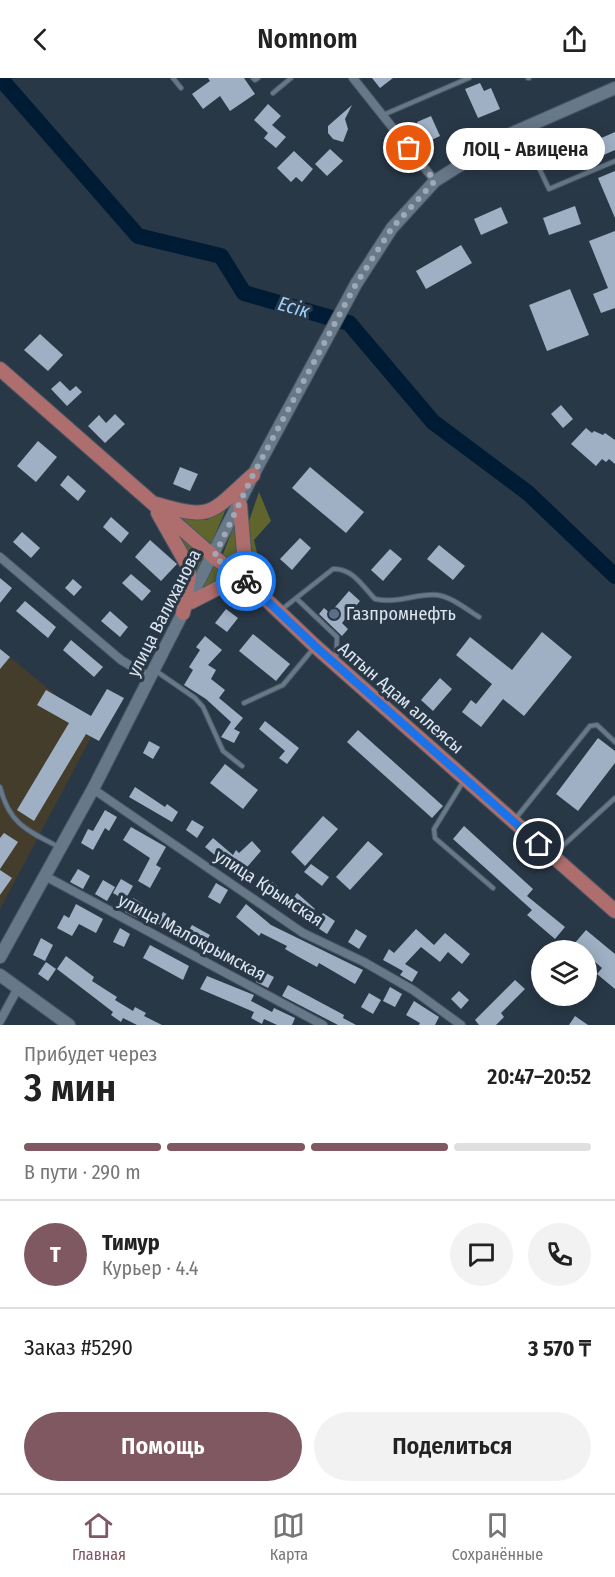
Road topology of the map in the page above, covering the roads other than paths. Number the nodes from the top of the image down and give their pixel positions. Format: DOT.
graph roads {
  1 [pos="173,78"];
  2 [pos="253,78"];
  3 [pos="258,78"];
  4 [pos="291,78"];
  5 [pos="353,78"];
  6 [pos="456,78"];
  7 [pos="469,78"];
  8 [pos="453,85"];
  9 [pos="181,88"];
  10 [pos="615,88"];
  11 [pos="273,93"];
  12 [pos="382,115"];
  13 [pos="520,130"];
  14 [pos="615,161"];
  15 [pos="435,181"];
  16 [pos="0,369"];
  17 [pos="253,475"];
  18 [pos="153,503"];
  19 [pos="240,505"];
  20 [pos="0,557"];
  21 [pos="214,557"];
  22 [pos="257,590"];
  23 [pos="297,599"];
  24 [pos="187,607"];
  25 [pos="278,612"];
  26 [pos="479,617"];
  27 [pos="315,646"];
  28 [pos="335,664"];
  29 [pos="153,674"];
  30 [pos="244,703"];
  31 [pos="615,742"];
  32 [pos="242,766"];
  33 [pos="465,779"];
  34 [pos="0,787"];
  35 [pos="93,789"];
  36 [pos="615,798"];
  37 [pos="513,821"];
  38 [pos="60,848"];
  39 [pos="553,856"];
  40 [pos="45,876"];
  41 [pos="493,888"];
  42 [pos="615,911"];
  43 [pos="0,957"];
  44 [pos="0,975"];
  45 [pos="18,988"];
  46 [pos="0,1021"];
  47 [pos="69,1025"];
  48 [pos="323,1025"];
  49 [pos="460,1025"];
  1 -- 9 [label="lane"];
  2 -- 3 [label="lane"];
  4 -- 11 [label="lane"];
  5 -- 12 [label="street"];
  6 -- 8 [label="lane"];
  7 -- 8 [label="lane"];
  8 -- 12 [label="lane"];
  10 -- 13 [label="main road, улица Валиханова"];
  12 -- 15 [label="street"];
  13 -- 14 [label="lane"];
  13 -- 15 [label="main road, улица Валиханова"];
  15 -- 17 [label="main road, улица Валиханова"];
  16 -- 18 [label="main road, Алтын Адам аллеясы"];
  17 -- 18 [label="main road"];
  17 -- 19 [label="main road, улица Валиханова"];
  18 -- 21 [label="main road, Алтын Адам аллеясы"];
  18 -- 24 [label="main road"];
  19 -- 21 [label="main road, улица Валиханова"];
  19 -- 22 [label="main road"];
  20 -- 29 [label="street"];
  21 -- 22 [label="main road, Алтын Адам аллеясы"];
  21 -- 24 [label="main road, улица Валиханова"];
  22 -- 24 [label="main road"];
  22 -- 25 [label="main road, Алтын Адам аллеясы"];
  23 -- 25 [label="lane"];
  23 -- 26 [label="lane"];
  23 -- 28 [label="lane"];
  24 -- 29 [label="main road, улица Валиханова"];
  25 -- 27 [label="main road, Алтын Адам аллеясы"];
  27 -- 28 [label="main road, Алтын Адам аллеясы"];
  27 -- 30 [label="lane"];
  28 -- 33 [label="main road, Алтын Адам аллеясы"];
  29 -- 32 [label="lane"];
  29 -- 35 [label="main road, улица Валиханова"];
  31 -- 37 [label="lane"];
  33 -- 37 [label="main road, Алтын Адам аллеясы"];
  33 -- 41 [label="lane"];
  34 -- 38 [label="lane"];
  35 -- 38 [label="main road, улица Валиханова"];
  35 -- 49 [label="street, улица Крымская"];
  36 -- 39 [label="lane"];
  37 -- 39 [label="main road, Алтын Адам аллеясы"];
  38 -- 40 [label="main road, улица Валиханова"];
  39 -- 42 [label="main road, Алтын Адам аллеясы"];
  40 -- 43 [label="main road, улица Валиханова"];
  40 -- 48 [label="street, улица Малокрымская"];
  44 -- 45 [label="main road"];
  45 -- 46 [label="street"];
  45 -- 47 [label="main road"];
}
